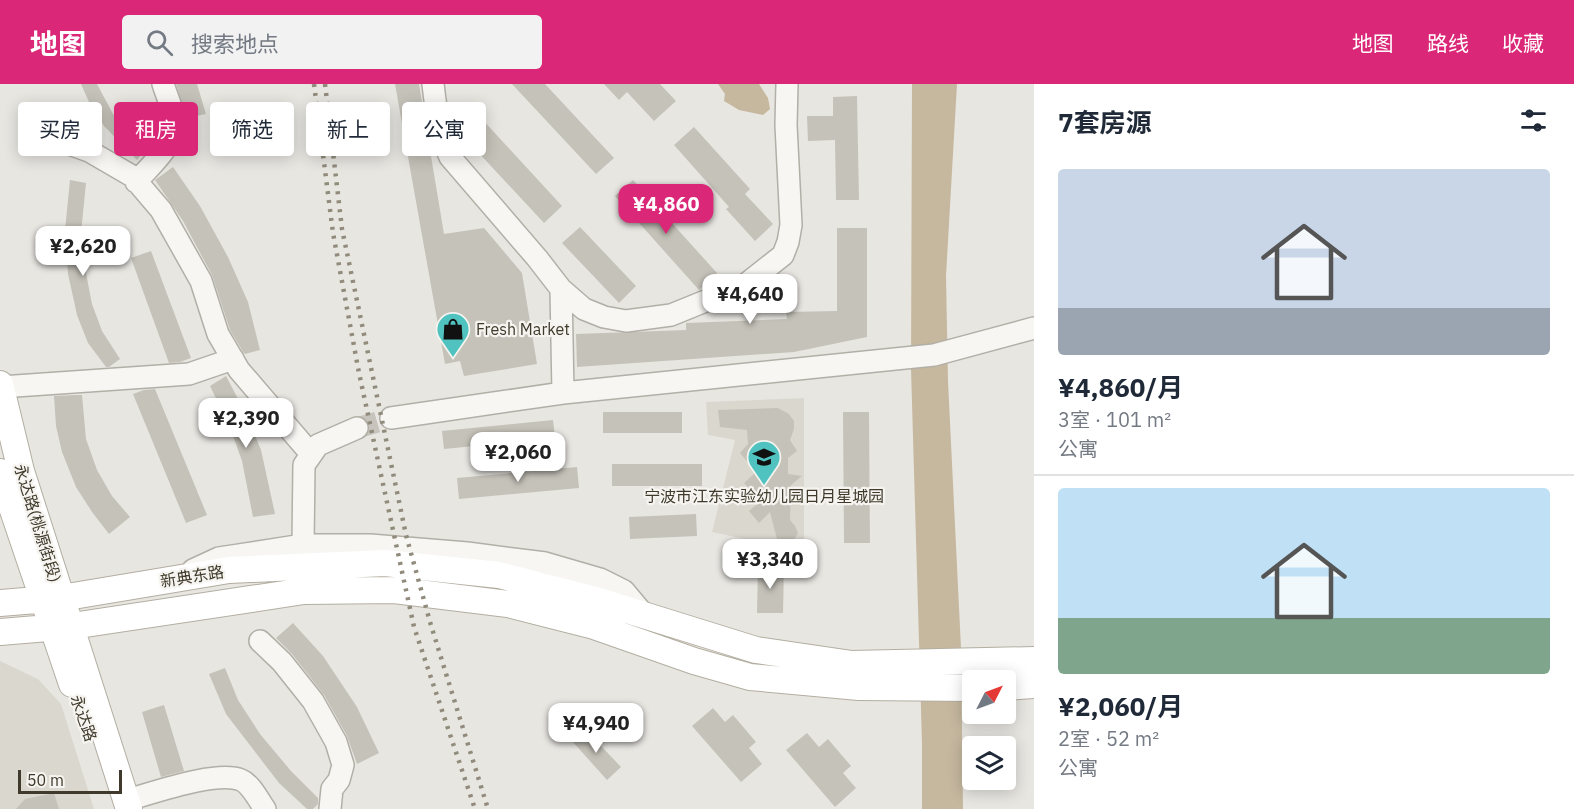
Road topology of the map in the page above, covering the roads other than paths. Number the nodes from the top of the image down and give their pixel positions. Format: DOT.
graph roads {
  1 [pos="163,84"];
  2 [pos="433,84"];
  3 [pos="787,84"];
  4 [pos="98,156"];
  5 [pos="136,182"];
  6 [pos="561,289"];
  7 [pos="1034,328"];
  8 [pos="233,359"];
  9 [pos="0,385"];
  10 [pos="563,393"];
  11 [pos="391,418"];
  12 [pos="357,428"];
  13 [pos="311,454"];
  14 [pos="0,472"];
  15 [pos="303,545"];
  16 [pos="174,579"];
  17 [pos="52,598"];
  18 [pos="0,603"];
  19 [pos="645,616"];
  20 [pos="62,627"];
  21 [pos="0,632"];
  22 [pos="260,641"];
  23 [pos="1034,660"];
  24 [pos="1034,685"];
  25 [pos="1016,686"];
  26 [pos="962,689"];
  27 [pos="124,806"];
  28 [pos="265,809"];
  29 [pos="330,809"];
  1 -- 5 [label="street"];
  2 -- 6 [label="street"];
  3 -- 6 [label="street"];
  4 -- 5 [label="street"];
  5 -- 8 [label="street"];
  6 -- 10 [label="street"];
  7 -- 10 [label="street"];
  8 -- 9 [label="street"];
  8 -- 13 [label="street"];
  9 -- 17 [label="main road, 永达路(桃源街段)"];
  10 -- 11 [label="street"];
  12 -- 13 [label="street"];
  13 -- 15 [label="street"];
  14 -- 17 [label="main road, 永达路(桃源街段)"];
  15 -- 16 [label="street"];
  15 -- 19 [label="street"];
  16 -- 17 [label="main road, 新典东路"];
  16 -- 19 [label="main road, 新典东路"];
  17 -- 18 [label="main road, 新典东路"];
  17 -- 20 [label="main road, 永达路(桃源街段)"];
  19 -- 23 [label="main road, 新典东路"];
  20 -- 21 [label="main road"];
  20 -- 26 [label="main road"];
  20 -- 27 [label="main road, 永达路"];
  22 -- 29 [label="street"];
  24 -- 25 [label="main road"];
  27 -- 28 [label="street"];
}
